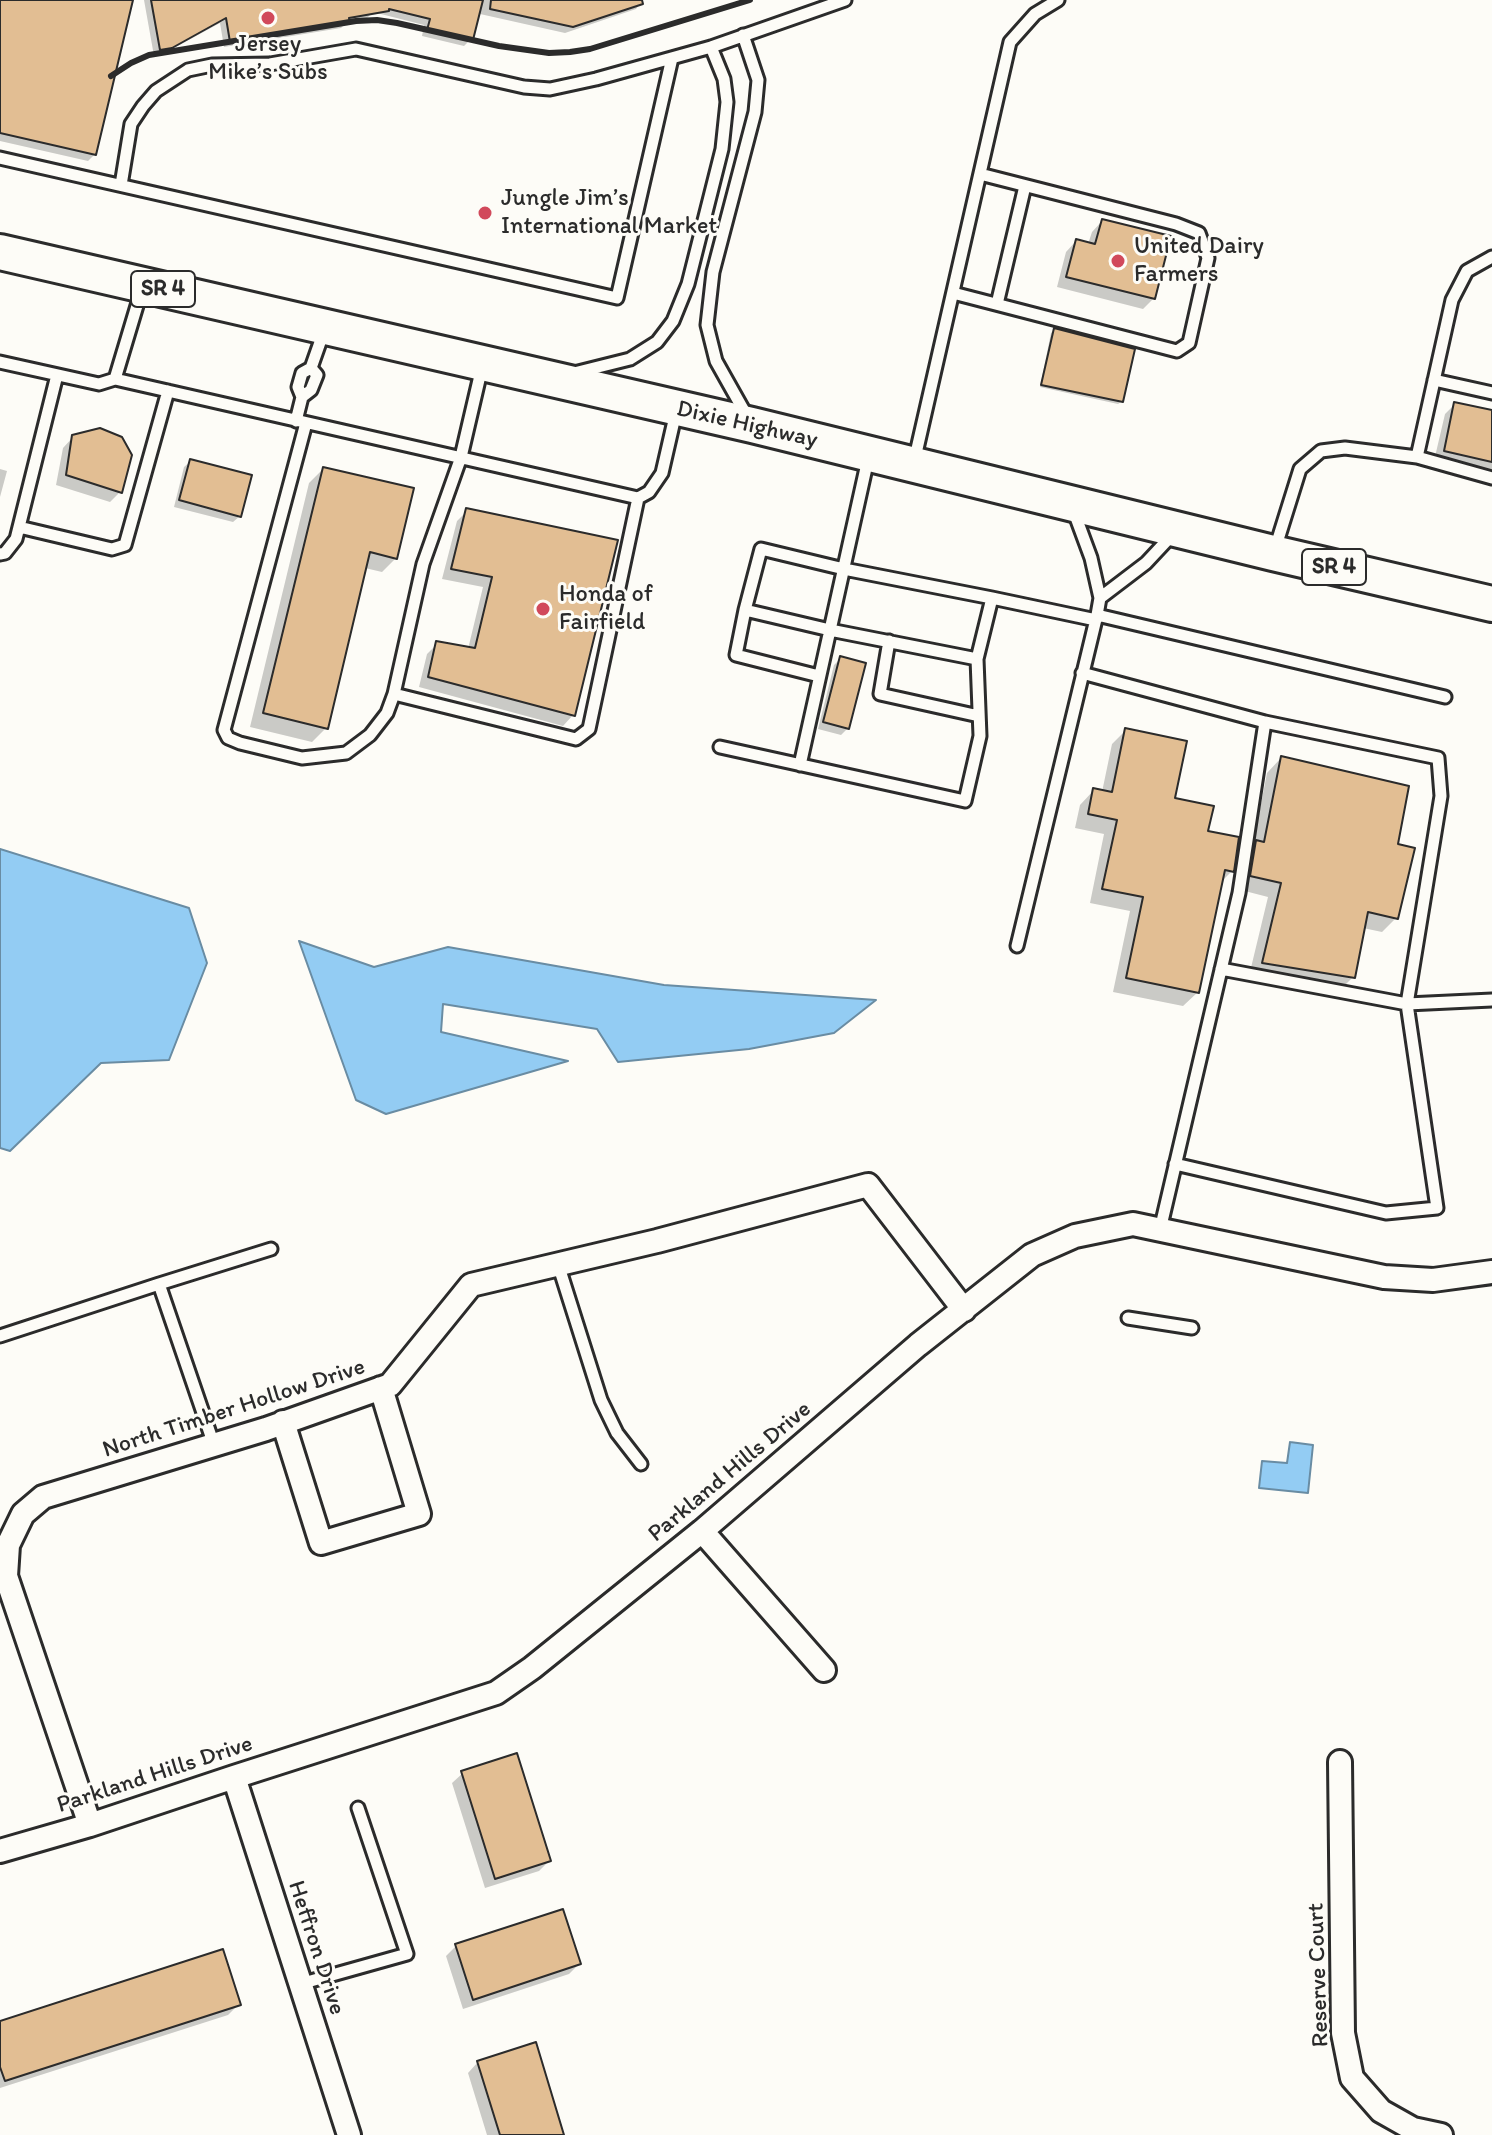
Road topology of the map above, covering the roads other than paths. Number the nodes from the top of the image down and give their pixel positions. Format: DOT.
graph roads {
  1 [pos="845,0"];
  2 [pos="1058,0"];
  3 [pos="743,35"];
  4 [pos="711,47"];
  5 [pos="672,58"];
  6 [pos="0,158"];
  7 [pos="980,174"];
  8 [pos="121,185"];
  9 [pos="1025,186"];
  10 [pos="0,252"];
  11 [pos="1492,257"];
  12 [pos="143,285"];
  13 [pos="953,293"];
  14 [pos="997,304"];
  15 [pos="326,327"];
  16 [pos="0,362"];
  17 [pos="483,363"];
  18 [pos="57,375"];
  19 [pos="115,379"];
  20 [pos="553,379"];
  21 [pos="1434,380"];
  22 [pos="168,391"];
  23 [pos="1492,393"];
  24 [pos="677,408"];
  25 [pos="301,422"];
  26 [pos="752,425"];
  27 [pos="869,454"];
  28 [pos="461,457"];
  29 [pos="1417,457"];
  30 [pos="913,465"];
  31 [pos="1492,478"];
  32 [pos="638,498"];
  33 [pos="1071,504"];
  34 [pos="19,527"];
  35 [pos="1177,529"];
  36 [pos="1273,553"];
  37 [pos="0,554"];
  38 [pos="844,569"];
  39 [pos="992,598"];
  40 [pos="1100,598"];
  41 [pos="1492,604"];
  42 [pos="745,610"];
  43 [pos="1096,618"];
  44 [pos="830,630"];
  45 [pos="889,641"];
  46 [pos="977,659"];
  47 [pos="1082,673"];
  48 [pos="819,676"];
  49 [pos="394,694"];
  50 [pos="1445,697"];
  51 [pos="979,716"];
  52 [pos="1265,722"];
  53 [pos="720,747"];
  54 [pos="800,765"];
  55 [pos="1017,946"];
  56 [pos="1221,969"];
  57 [pos="1492,1000"];
  58 [pos="1407,1004"];
  59 [pos="1175,1164"];
  60 [pos="1160,1230"];
  61 [pos="271,1249"];
  62 [pos="558,1264"];
  63 [pos="1492,1272"];
  64 [pos="159,1284"];
  65 [pos="964,1310"];
  66 [pos="1128,1318"];
  67 [pos="1192,1328"];
  68 [pos="0,1336"];
  69 [pos="381,1388"];
  70 [pos="283,1422"];
  71 [pos="214,1445"];
  72 [pos="641,1464"];
  73 [pos="702,1531"];
  74 [pos="824,1670"];
  75 [pos="1340,1762"];
  76 [pos="234,1777"];
  77 [pos="358,1808"];
  78 [pos="90,1825"];
  79 [pos="0,1851"];
  80 [pos="300,1984"];
  81 [pos="349,2135"];
  82 [pos="1441,2135"];
  1 -- 3 [label="lane"];
  2 -- 7 [label="lane"];
  3 -- 4 [label="lane"];
  3 -- 26 [label="lane"];
  4 -- 5 [label="lane"];
  4 -- 20 [label="lane"];
  5 -- 8 [label="lane"];
  5 -- 8 [label="lane"];
  6 -- 8 [label="lane"];
  7 -- 9 [label="lane"];
  7 -- 13 [label="lane"];
  9 -- 14 [label="lane"];
  9 -- 14 [label="lane"];
  10 -- 12 [label="main road, Dixie Highway / SR 4"];
  11 -- 21 [label="lane"];
  12 -- 15 [label="main road, Dixie Highway / SR 4"];
  12 -- 19 [label="lane"];
  13 -- 14 [label="lane"];
  13 -- 30 [label="lane"];
  15 -- 17 [label="main road, Dixie Highway / SR 4"];
  15 -- 25 [label="lane"];
  16 -- 18 [label="lane"];
  17 -- 20 [label="main road, Dixie Highway / SR 4"];
  17 -- 28 [label="lane"];
  18 -- 19 [label="lane"];
  18 -- 34 [label="lane"];
  19 -- 22 [label="lane"];
  20 -- 24 [label="main road, Dixie Highway / SR 4"];
  21 -- 23 [label="lane"];
  21 -- 29 [label="lane"];
  22 -- 25 [label="lane"];
  22 -- 34 [label="lane"];
  24 -- 26 [label="main road, Dixie Highway / SR 4"];
  24 -- 32 [label="lane"];
  25 -- 28 [label="lane"];
  25 -- 49 [label="lane"];
  26 -- 27 [label="main road, Dixie Highway / SR 4"];
  27 -- 30 [label="main road, Dixie Highway / SR 4"];
  27 -- 38 [label="lane"];
  28 -- 32 [label="lane"];
  28 -- 49 [label="lane"];
  29 -- 31 [label="lane"];
  29 -- 36 [label="lane"];
  30 -- 33 [label="main road, Dixie Highway / SR 4"];
  32 -- 49 [label="lane"];
  33 -- 35 [label="main road, Dixie Highway / SR 4"];
  33 -- 40 [label="lane"];
  34 -- 37 [label="lane"];
  35 -- 36 [label="main road, Dixie Highway / SR 4"];
  35 -- 40 [label="lane"];
  36 -- 41 [label="main road, Dixie Highway / SR 4"];
  38 -- 39 [label="lane"];
  38 -- 42 [label="lane"];
  38 -- 44 [label="lane"];
  39 -- 43 [label="lane"];
  39 -- 46 [label="lane"];
  40 -- 43 [label="lane"];
  42 -- 44 [label="lane"];
  42 -- 48 [label="lane"];
  43 -- 47 [label="lane"];
  43 -- 50 [label="lane"];
  44 -- 45 [label="lane"];
  44 -- 48 [label="lane"];
  45 -- 46 [label="lane"];
  45 -- 51 [label="lane"];
  46 -- 51 [label="lane"];
  47 -- 52 [label="lane"];
  47 -- 55 [label="lane"];
  48 -- 54 [label="lane"];
  51 -- 54 [label="lane"];
  52 -- 56 [label="lane"];
  52 -- 58 [label="lane"];
  53 -- 54 [label="lane"];
  56 -- 58 [label="lane"];
  56 -- 59 [label="lane"];
  57 -- 58 [label="lane"];
  58 -- 59 [label="lane"];
  59 -- 60 [label="lane"];
  60 -- 63 [label="street, Parkland Hills Drive"];
  60 -- 65 [label="street, Parkland Hills Drive"];
  61 -- 64 [label="lane"];
  62 -- 65 [label="street, North Timber Hollow Drive"];
  62 -- 69 [label="street, North Timber Hollow Drive"];
  62 -- 72 [label="lane"];
  64 -- 68 [label="lane"];
  64 -- 71 [label="lane"];
  65 -- 73 [label="street, Parkland Hills Drive"];
  66 -- 67 [label="lane"];
  69 -- 70 [label="street, North Timber Hollow Drive"];
  69 -- 70 [label="street"];
  70 -- 71 [label="street, North Timber Hollow Drive"];
  71 -- 78 [label="street, North Timber Hollow Drive"];
  73 -- 74 [label="street"];
  73 -- 76 [label="street, Parkland Hills Drive"];
  75 -- 82 [label="street, Reserve Court"];
  76 -- 78 [label="street, Parkland Hills Drive"];
  76 -- 80 [label="street, Heffron Drive"];
  77 -- 80 [label="lane"];
  78 -- 79 [label="street, Parkland Hills Drive"];
  80 -- 81 [label="street, Heffron Drive"];
}
